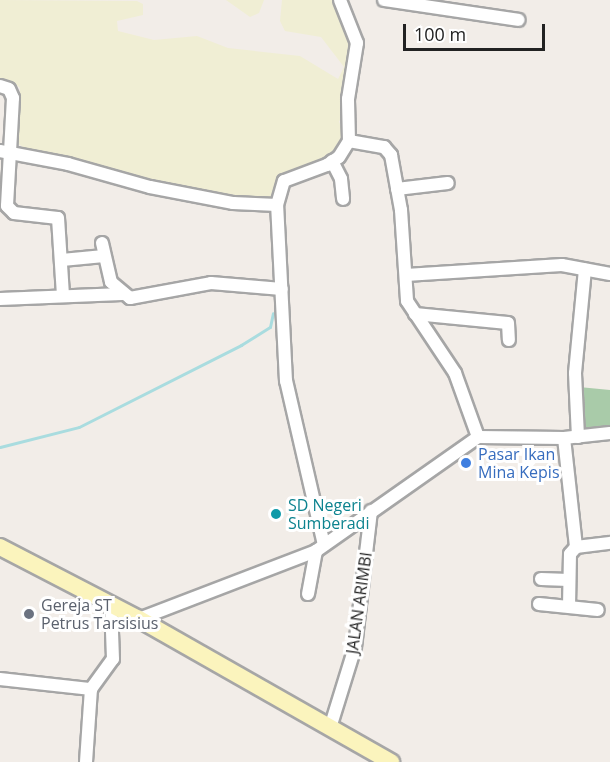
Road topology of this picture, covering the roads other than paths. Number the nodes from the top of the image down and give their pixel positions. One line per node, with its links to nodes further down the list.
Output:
1 (340, 0): 5 (street)
2 (384, 0): 3 (street)
3 (519, 20)
4 (0, 86): 6 (street)
5 (349, 141): 7 (street); 9 (street)
6 (6, 151): 10 (street); 12 (street)
7 (332, 161): 11 (street); 12 (street)
8 (448, 183): 9 (street)
9 (397, 189): 18 (street)
10 (4, 192): 15 (street)
11 (344, 199)
12 (277, 205): 19 (street)
13 (102, 243): 14 (street)
14 (104, 256): 15 (street); 20 (street)
15 (62, 260): 21 (street)
16 (585, 269): 17 (street); 18 (street); 27 (street)
17 (610, 274)
18 (406, 275): 23 (street)
19 (282, 290): 20 (street); 32 (street)
20 (122, 294): 21 (street)
21 (63, 296): 22 (street)
22 (0, 299)
23 (415, 314): 24 (street); 26 (street)
24 (509, 340)
25 (610, 433): 27 (street)
26 (478, 437): 28 (street); 29 (street)
27 (578, 437): 28 (street)
28 (564, 438): 33 (street)
29 (371, 511): 32 (street); 44 (street, JALAN ARIMBI)
30 (610, 543): 33 (street)
31 (0, 547): 38 (main road)
32 (320, 548): 36 (street); 41 (street)
33 (576, 548): 35 (street)
34 (542, 579): 35 (street)
35 (569, 580): 39 (street)
36 (308, 594)
37 (539, 603): 39 (street)
38 (111, 604): 41 (main road); 43 (street)
39 (569, 606): 40 (street)
40 (598, 610)
41 (139, 619): 44 (main road)
42 (0, 679): 43 (street)
43 (91, 689): 45 (street)
44 (330, 728): 46 (main road)
45 (86, 762)
46 (392, 762)

